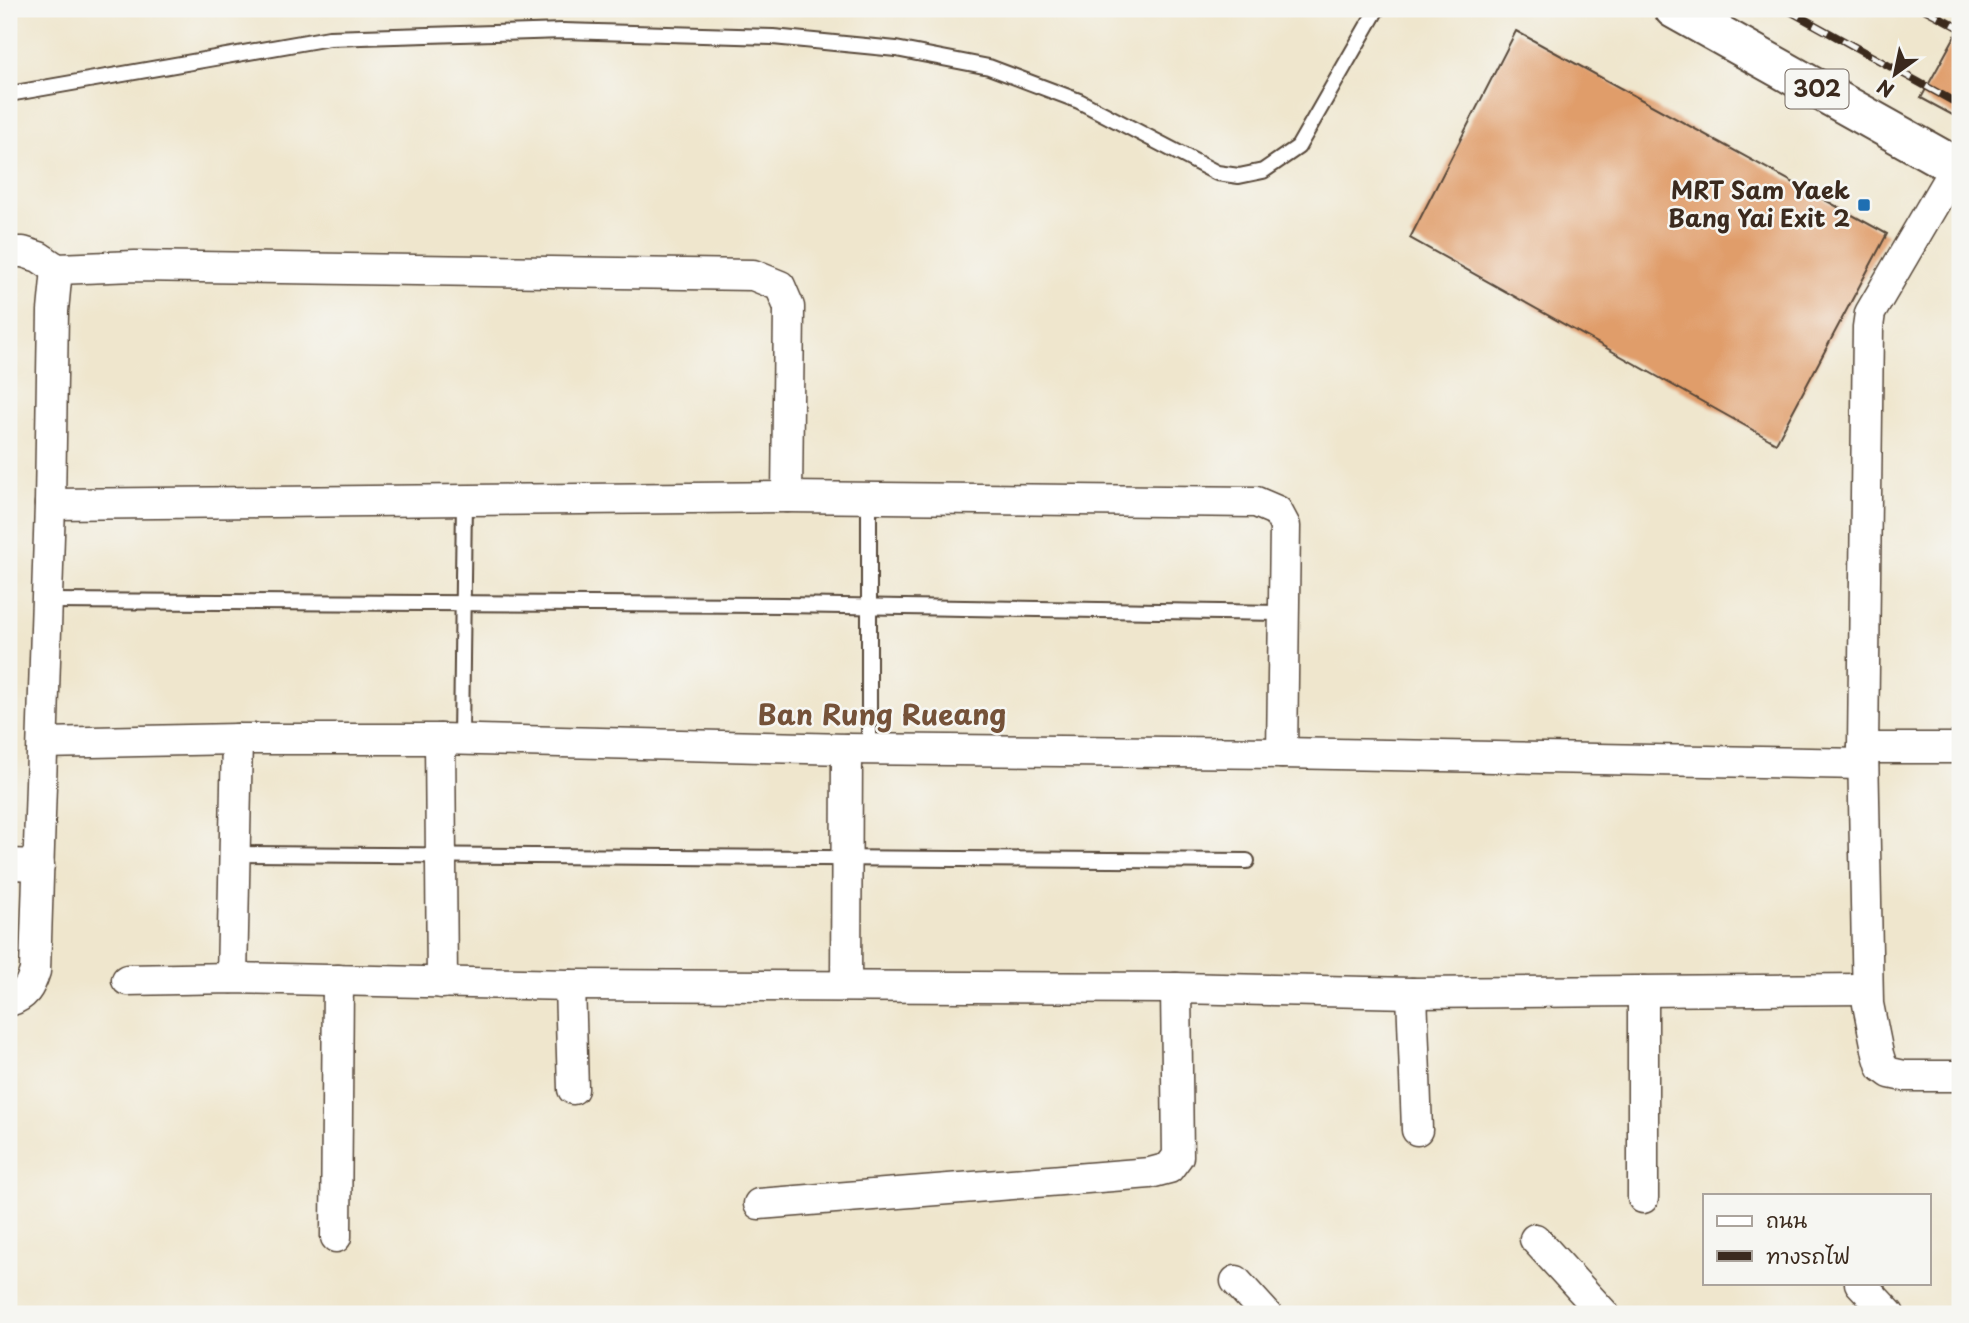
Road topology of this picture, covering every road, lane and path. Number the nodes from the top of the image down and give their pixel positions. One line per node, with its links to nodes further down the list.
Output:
1 (1377, 9): 3 (lane)
2 (1674, 9): 4 (main road, 302)
3 (9, 94)
4 (1958, 168): 21 (street)
5 (9, 252): 6 (street)
6 (57, 269): 7 (street); 10 (street)
7 (787, 497): 8 (street); 9 (street)
8 (869, 498): 13 (lane); 14 (street)
9 (464, 500): 10 (street); 12 (lane)
10 (50, 504): 11 (street)
11 (47, 601): 12 (lane); 17 (street)
12 (463, 603): 13 (lane); 16 (lane)
13 (870, 606): 14 (lane); 19 (lane)
14 (1284, 613): 20 (street)
15 (237, 739): 16 (street); 17 (street); 22 (street)
16 (451, 739): 19 (street); 23 (street)
17 (43, 743): 27 (street)
18 (1960, 748): 21 (street)
19 (858, 749): 20 (street); 24 (street)
20 (1282, 753): 21 (street)
21 (1863, 756): 35 (street)
22 (235, 854): 23 (lane); 28 (street)
23 (441, 855): 24 (lane); 31 (street)
24 (847, 859): 25 (lane); 33 (street)
25 (1247, 860)
26 (9, 864): 27 (street)
27 (39, 865): 38 (street)
28 (232, 978): 29 (street); 30 (street)
29 (127, 979)
30 (338, 980): 31 (street); 44 (street)
31 (442, 983): 32 (street)
32 (570, 985): 33 (street); 40 (street)
33 (846, 985): 34 (street)
34 (1176, 988): 37 (street); 43 (street)
35 (1866, 989): 36 (street); 39 (street)
36 (1643, 991): 37 (street); 42 (street)
37 (1412, 993): 41 (street)
38 (9, 1001)
39 (1960, 1076)
40 (573, 1089)
41 (1418, 1130)
42 (1643, 1198)
43 (759, 1205)
44 (336, 1237)
45 (1535, 1238): 49 (street)
46 (1236, 1281): 48 (street)
47 (1861, 1284): 50 (street)
48 (1266, 1314)
49 (1604, 1314)
50 (1889, 1314)

